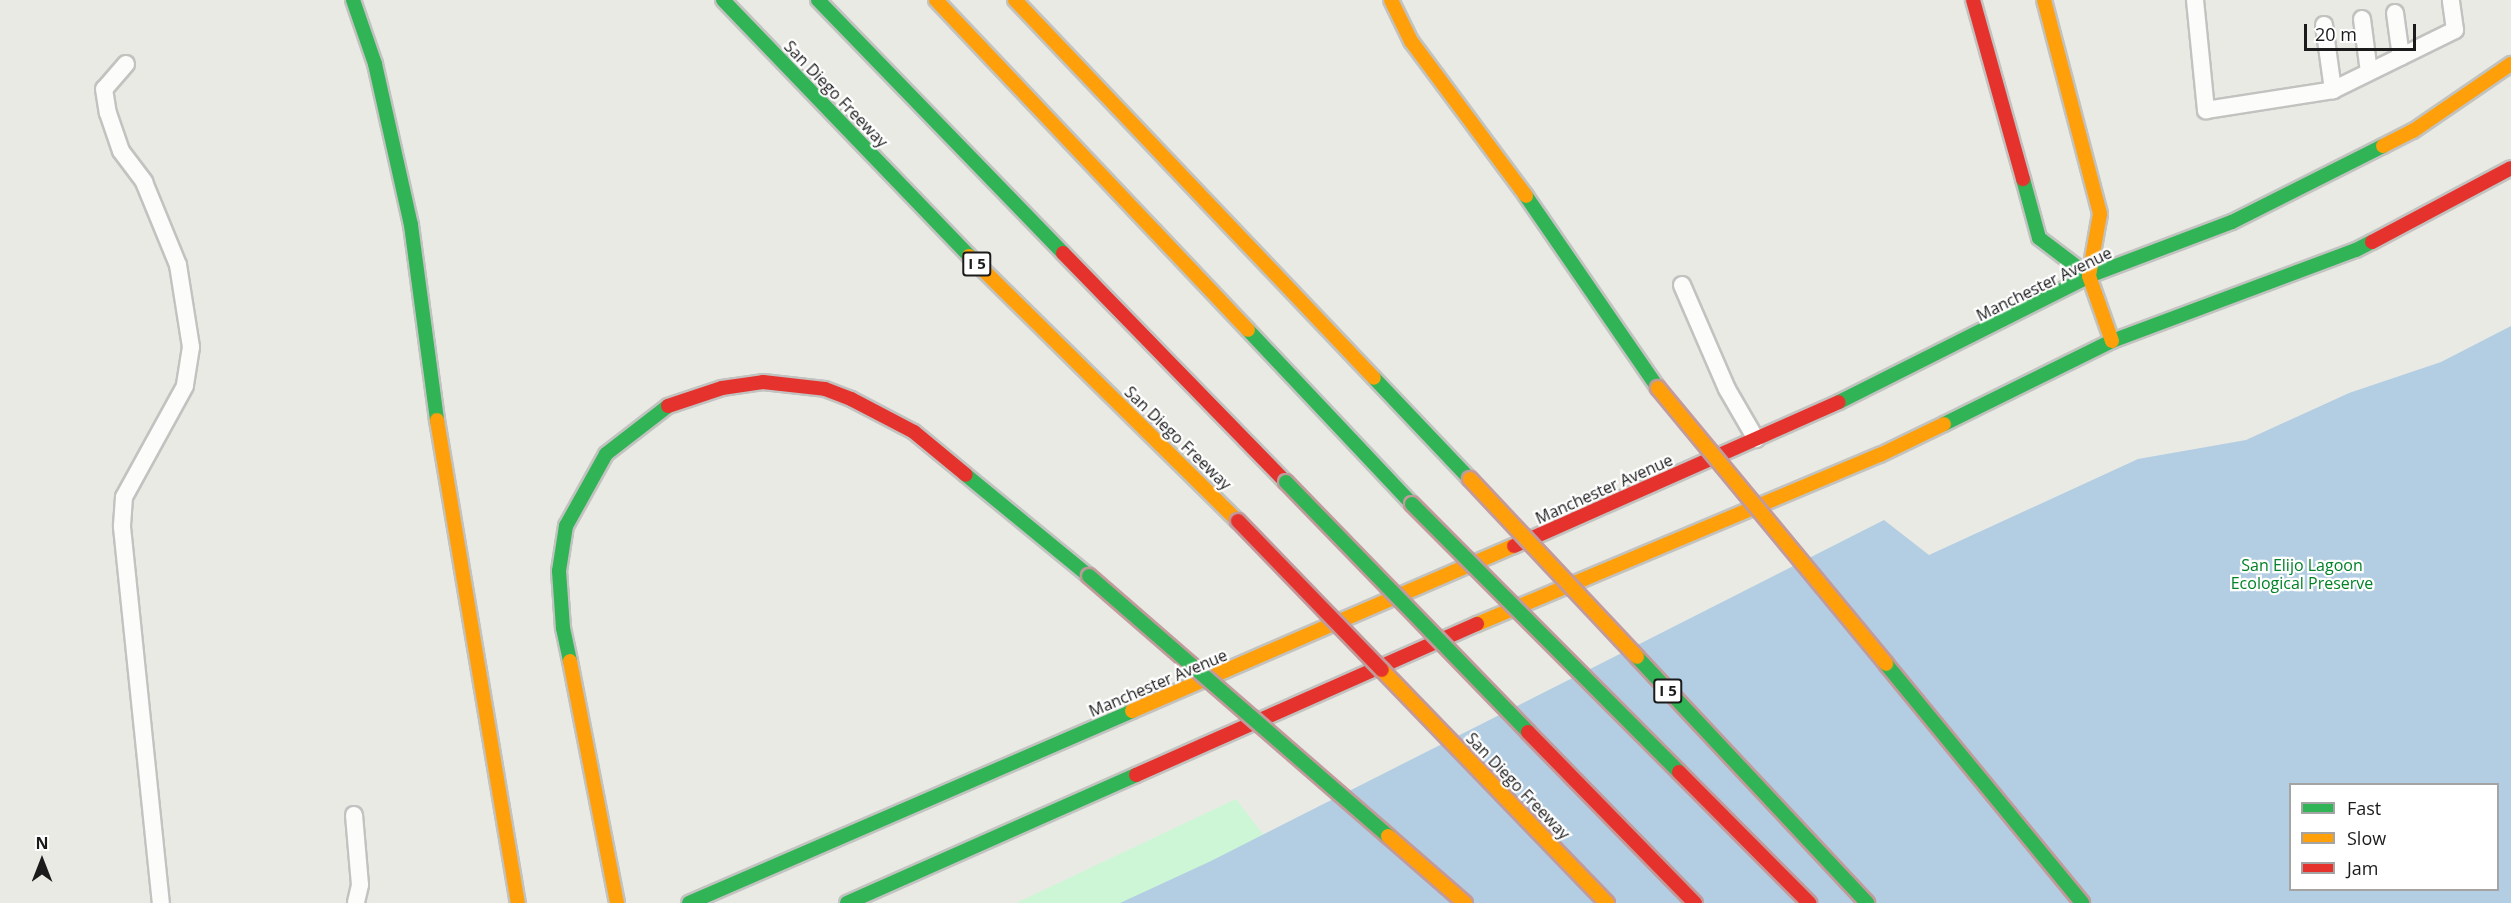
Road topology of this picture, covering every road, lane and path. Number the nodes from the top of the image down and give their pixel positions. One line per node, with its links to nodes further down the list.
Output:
1 (353, 0): 27 (main road)
2 (723, 0): 32 (main road, San Diego Freeway / I 5, bridge)
3 (818, 0): 33 (main road, bridge)
4 (936, 0): 34 (main road, bridge)
5 (1015, 0): 35 (main road, I 5, bridge)
6 (1391, 0): 36 (main road, bridge)
7 (1973, 0): 20 (main road)
8 (2044, 0): 20 (main road)
9 (2195, 0): 18 (lane)
10 (2451, 0): 14 (lane)
11 (2395, 13): 14 (lane)
12 (2362, 19): 17 (lane)
13 (2324, 25): 18 (lane)
14 (2401, 57): 17 (lane)
15 (126, 64): 25 (lane)
16 (2511, 64): 20 (main road, Manchester Avenue)
17 (2369, 72): 18 (lane)
18 (2333, 90)
19 (2511, 168): 22 (main road)
20 (2089, 276): 22 (main road); 23 (main road, Manchester Avenue)
21 (1682, 285): 23 (lane)
22 (2112, 341): 30 (main road)
23 (1756, 439): 29 (main road, Manchester Avenue)
24 (354, 815): 26 (lane)
25 (161, 903)
26 (356, 903)
27 (518, 903)
28 (617, 903): 31 (main road, bridge)
29 (689, 903)
30 (847, 903)
31 (1465, 903)
32 (1607, 903)
33 (1695, 903)
34 (1809, 903)
35 (1867, 903)
36 (2082, 903)

